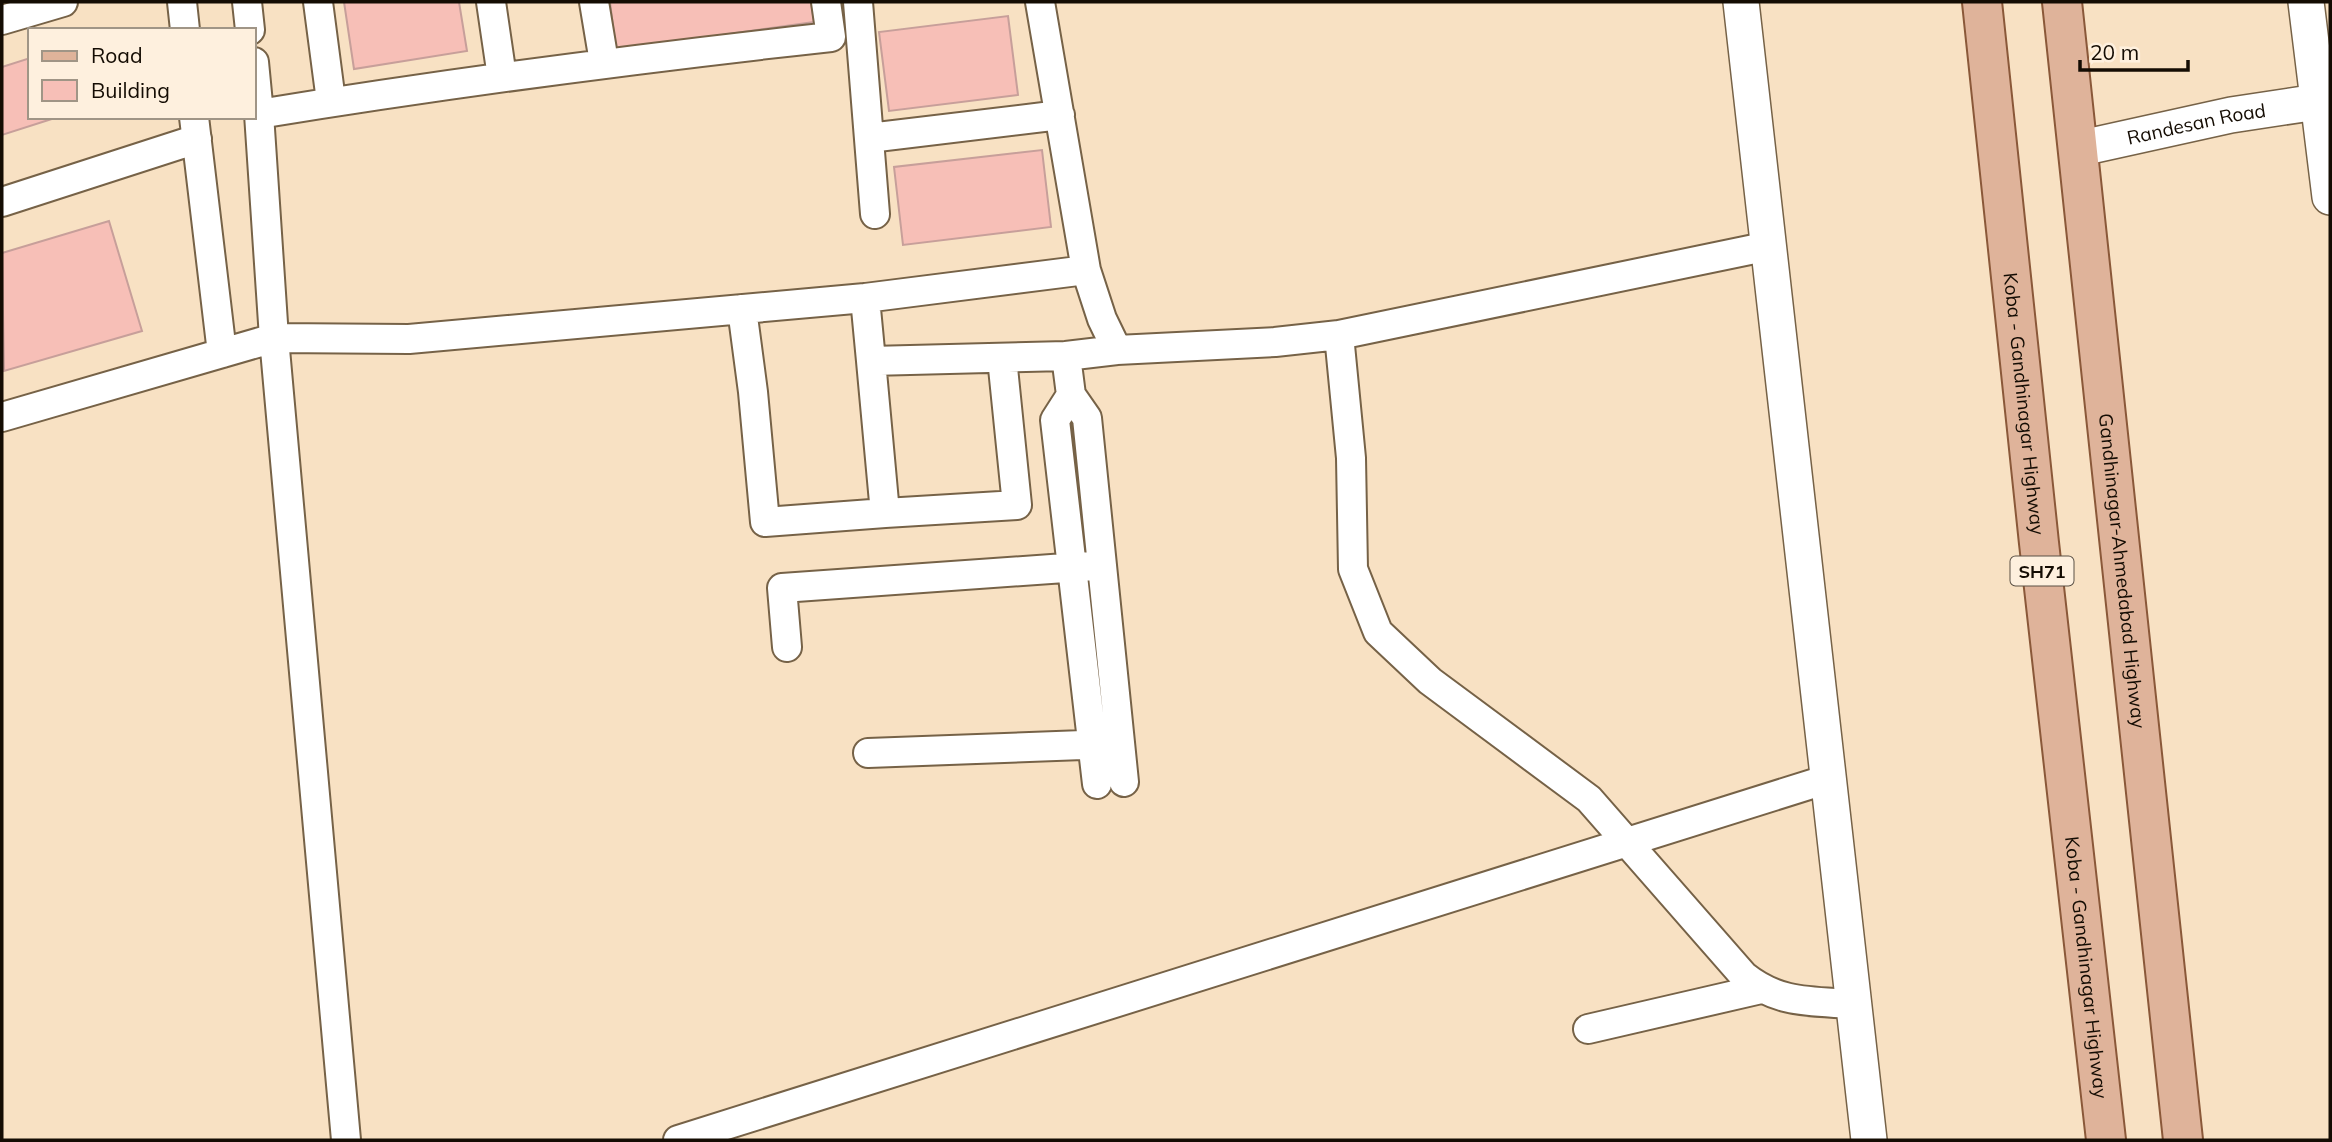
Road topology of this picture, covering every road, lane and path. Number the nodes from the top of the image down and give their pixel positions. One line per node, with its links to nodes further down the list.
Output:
1 (63, 2): 14 (street)
2 (183, 2): 15 (street)
3 (247, 2): 16 (street)
4 (318, 2): 20 (street)
5 (491, 2): 18 (street)
6 (594, 2): 17 (street)
7 (826, 2): 17 (street)
8 (858, 2): 25 (street)
9 (1040, 2): 23 (street)
10 (1741, 2): 30 (street)
11 (1982, 2): 58 (main road, Koba - Gandhinagar Highway / SH71)
12 (2062, 2): 26 (main road, Gandhinagar-Ahmedabad Highway)
13 (2306, 2): 21 (street)
14 (2, 20)
15 (185, 28)
16 (250, 28)
17 (604, 62): 18 (street)
18 (502, 77): 20 (street)
19 (256, 88): 22 (street)
20 (331, 102): 22 (street)
21 (2326, 104): 26 (street, Randesan Road); 27 (street)
22 (259, 114): 35 (street)
23 (1060, 115): 25 (street); 31 (street)
24 (195, 128): 28 (street); 37 (street)
25 (869, 138): 29 (street)
26 (2077, 149): 59 (main road, Gandhinagar-Ahmedabad Highway)
27 (2330, 197)
28 (2, 202)
29 (875, 214)
30 (1769, 246): 34 (street); 49 (street)
31 (1086, 270): 32 (street); 36 (street)
32 (865, 298): 33 (street); 40 (street)
33 (742, 309): 35 (street); 43 (street)
34 (1339, 335): 36 (street); 51 (street)
35 (274, 338): 37 (street); 55 (street)
36 (1116, 350): 38 (street)
37 (222, 353): 42 (street)
38 (1066, 356): 39 (street); 41 (street)
39 (1002, 358): 40 (street); 43 (street)
40 (872, 361): 43 (street)
41 (1071, 395): 44 (street); 45 (street)
42 (2, 415)
43 (885, 513)
44 (1102, 565): 45 (street); 47 (street)
45 (1074, 568): 46 (street); 47 (street)
46 (787, 648)
47 (1106, 744): 48 (street); 50 (street)
48 (868, 753)
49 (1828, 779): 51 (street); 53 (street)
50 (1110, 783)
51 (1627, 842): 52 (street); 56 (street)
52 (1760, 989): 53 (street); 54 (street)
53 (1853, 1004): 57 (street)
54 (1588, 1029)
55 (346, 1140)
56 (678, 1140)
57 (1869, 1140)
58 (2106, 1140)
59 (2183, 1140)

